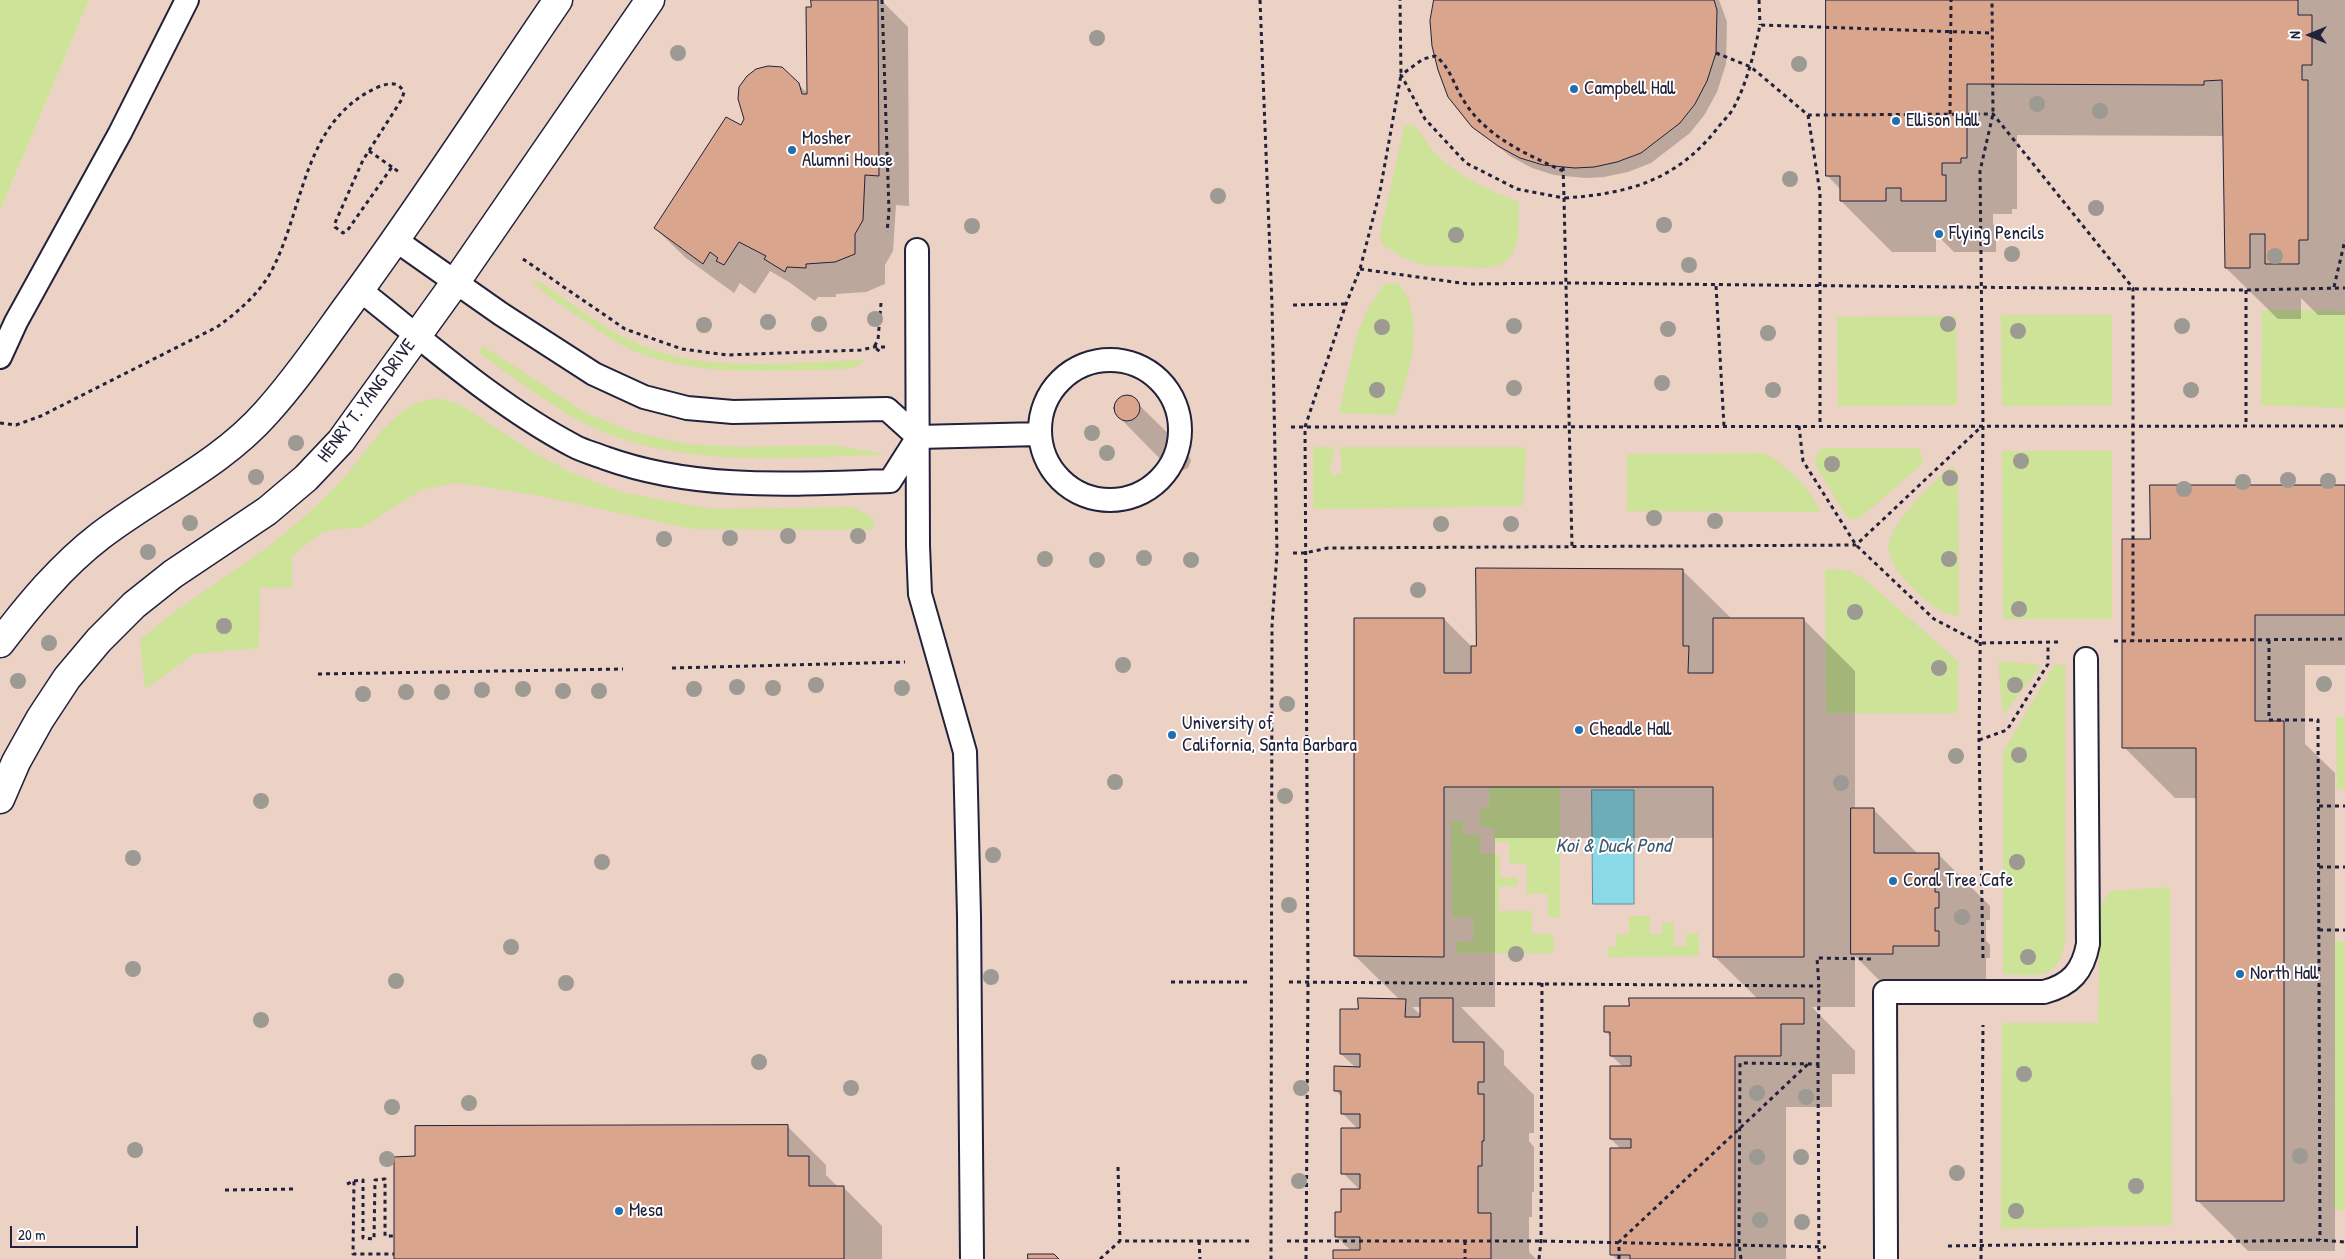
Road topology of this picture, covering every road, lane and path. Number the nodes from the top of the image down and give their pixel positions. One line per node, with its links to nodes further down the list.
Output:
1 (187, 0): 46 (lane)
2 (558, 0): 25 (main road)
3 (650, 0): 29 (main road, HENRY T. YANG DRIVE)
4 (882, 0): 23 (path)
5 (1260, 0): 123 (path)
6 (1400, 0): 15 (path)
7 (1759, 0): 10 (path)
8 (1951, 0): 11 (path)
9 (1992, 0): 12 (path)
10 (1760, 25): 11 (path); 14 (path)
11 (1950, 32): 12 (path); 16 (path)
12 (1991, 33): 17 (path)
13 (1716, 53): 14 (path)
14 (1750, 67): 18 (path); 22 (path)
15 (1401, 75): 22 (path); 22 (path); 28 (path)
16 (1950, 114): 17 (path); 18 (path)
17 (1993, 114): 33 (path); 35 (path)
18 (1808, 115): 31 (path)
19 (369, 151): 20 (path); 20 (path); 47 (path)
20 (392, 167): 21 (path)
21 (400, 172)
22 (1564, 198): 30 (path)
23 (886, 240)
24 (2345, 240): 34 (path)
25 (397, 241): 29 (lane); 37 (main road)
26 (917, 250): 59 (lane)
27 (523, 259): 43 (path)
28 (1360, 269): 30 (path); 40 (path)
29 (455, 283): 42 (main road, HENRY T. YANG DRIVE); 59 (lane)
30 (1567, 283): 32 (path); 48 (path)
31 (1821, 284): 32 (path); 33 (path); 51 (path)
32 (1716, 286): 49 (path)
33 (1982, 287): 35 (path); 52 (path)
34 (2334, 287): 36 (path); 38 (path)
35 (2133, 288): 38 (path); 53 (path)
36 (2345, 288)
37 (360, 290): 42 (lane); 70 (main road)
38 (2246, 290): 54 (path)
39 (881, 296): 43 (path)
40 (1346, 304): 41 (path); 57 (path)
41 (1293, 305)
42 (417, 335): 59 (lane); 78 (main road, HENRY T. YANG DRIVE)
43 (874, 347): 44 (path); 45 (path)
44 (890, 348)
45 (886, 356)
46 (0, 357)
47 (0, 423)
48 (1570, 426): 49 (path); 57 (path); 61 (path)
49 (1724, 426): 50 (path)
50 (1799, 426): 51 (path); 60 (path)
51 (1820, 426): 52 (path)
52 (1983, 426): 53 (path); 60 (path); 71 (path)
53 (2132, 426): 54 (path); 67 (path)
54 (2246, 426): 55 (path)
55 (2345, 426)
56 (1292, 427): 57 (path)
57 (1305, 427): 63 (path)
58 (1040, 434): 58 (lane); 59 (lane)
59 (918, 437): 120 (lane)
60 (1856, 545): 61 (path); 71 (path)
61 (1572, 546): 63 (path)
62 (1293, 554): 63 (path)
63 (1305, 554): 91 (path)
64 (2345, 639): 65 (path)
65 (2269, 640): 67 (path); 79 (path)
66 (2104, 641): 67 (path)
67 (2133, 641)
68 (2048, 642): 69 (path); 71 (path); 77 (path)
69 (2067, 642)
70 (0, 643)
71 (1980, 643): 77 (path)
72 (2086, 658): 94 (lane)
73 (910, 662): 74 (path)
74 (672, 668)
75 (623, 669): 76 (path)
76 (318, 674)
77 (1979, 740): 87 (path)
78 (0, 799)
79 (2319, 806): 80 (path); 81 (path)
80 (2345, 806)
81 (2319, 867): 82 (path); 83 (path)
82 (2345, 867)
83 (2319, 930): 84 (path); 104 (path)
84 (2345, 930)
85 (1876, 959): 93 (path)
86 (1973, 959): 87 (path)
87 (1983, 959): 94 (path)
88 (1171, 982): 89 (path)
89 (1251, 982)
90 (1289, 982): 91 (path)
91 (1308, 983): 92 (path); 109 (path)
92 (1542, 983): 93 (path); 111 (path)
93 (1819, 986): 96 (path)
94 (1983, 992): 117 (path); 130 (lane)
95 (1808, 1064): 96 (path); 97 (path); 97 (path)
96 (1818, 1064): 115 (path)
97 (1739, 1128): 112 (path); 114 (path)
98 (1118, 1167): 105 (path)
99 (354, 1181): 100 (path); 103 (path); 119 (path)
100 (347, 1184)
101 (296, 1189): 102 (path)
102 (226, 1190)
103 (394, 1236)
104 (2320, 1240): 113 (path); 117 (path)
105 (1120, 1241): 106 (path); 121 (path)
106 (1198, 1241): 107 (path); 122 (path)
107 (1249, 1241)
108 (1287, 1241): 109 (path)
109 (1306, 1241): 110 (path); 124 (path)
110 (1465, 1241): 111 (path); 125 (path)
111 (1541, 1241): 112 (path); 126 (path)
112 (1619, 1242): 114 (path); 127 (path)
113 (2345, 1242)
114 (1739, 1244): 115 (path); 128 (path)
115 (1820, 1246): 118 (path); 129 (path)
116 (1948, 1246): 117 (path)
117 (1981, 1246): 131 (path)
118 (1826, 1247)
119 (394, 1254)
120 (972, 1259)
121 (1100, 1259)
122 (1200, 1259)
123 (1271, 1259)
124 (1306, 1259)
125 (1466, 1259)
126 (1539, 1259)
127 (1619, 1259)
128 (1741, 1259)
129 (1819, 1259)
130 (1886, 1259)
131 (1981, 1259)

